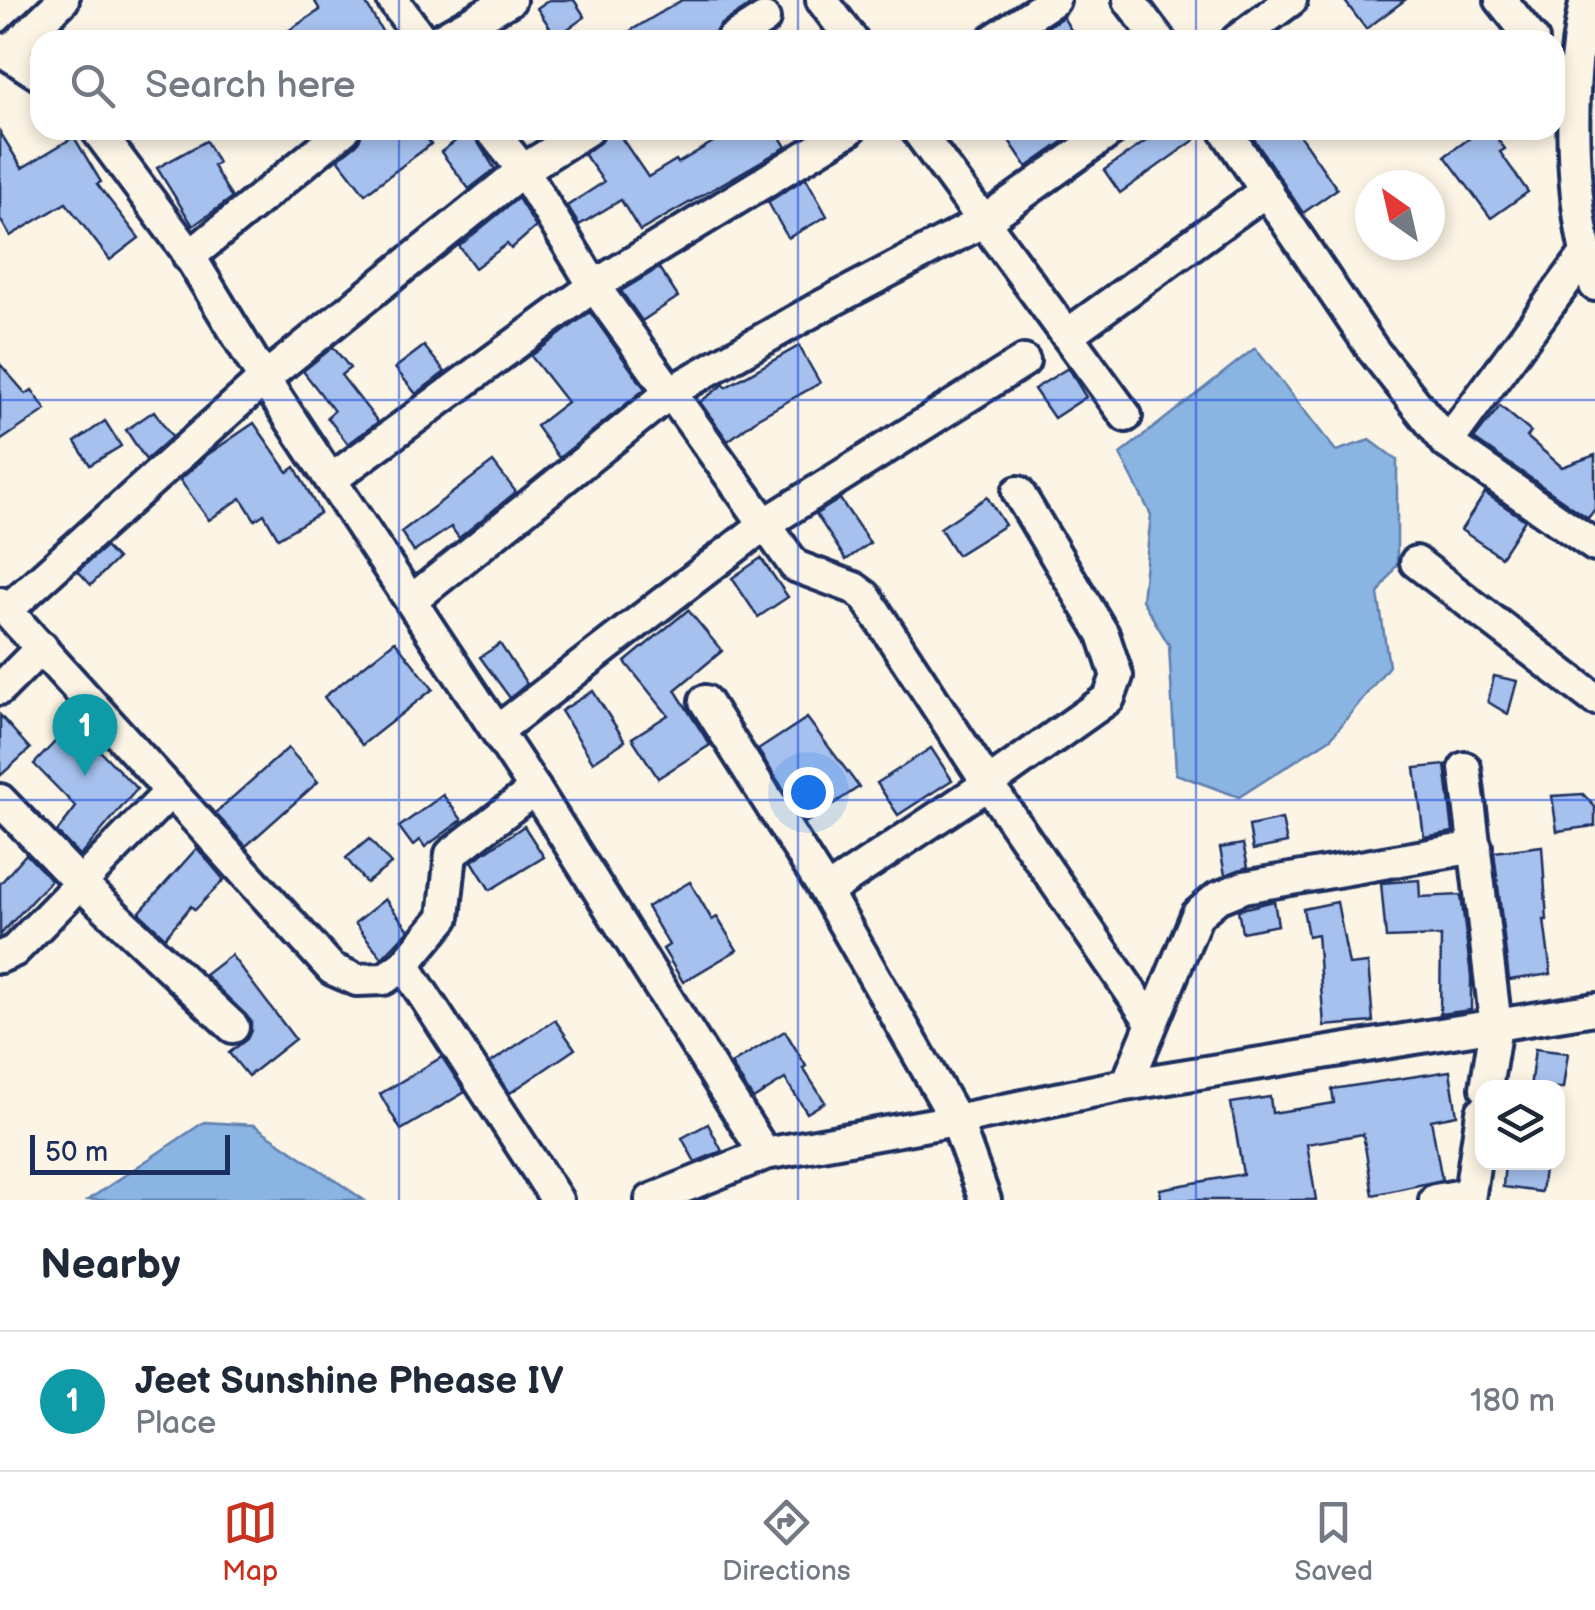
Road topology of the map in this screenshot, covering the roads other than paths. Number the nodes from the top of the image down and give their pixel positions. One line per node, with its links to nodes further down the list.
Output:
1 (63, 0): 19 (street)
2 (393, 0): 11 (street)
3 (510, 0): 12 (street)
4 (822, 0): 14 (street)
5 (1054, 0): 15 (street)
6 (1130, 0): 16 (street)
7 (1290, 0): 17 (street)
8 (1501, 0): 18 (street)
9 (1586, 0): 22 (street)
10 (764, 19): 13 (street)
11 (415, 30)
12 (457, 30)
13 (746, 30)
14 (844, 30)
15 (1008, 30)
16 (1152, 30)
17 (1250, 30)
18 (1526, 30)
19 (4, 51): 20 (street)
20 (30, 68)
21 (1565, 78): 22 (street)
22 (1575, 90): 31 (street)
23 (104, 140): 36 (street)
24 (332, 140): 36 (street)
25 (499, 140): 32 (street)
26 (571, 140): 32 (street)
27 (833, 140): 38 (street)
28 (924, 140): 34 (street)
29 (1098, 140): 34 (street)
30 (1232, 140): 33 (street)
31 (1584, 160): 35 (street)
32 (522, 170): 38 (street); 41 (street)
33 (1267, 190): 39 (street); 44 (street)
34 (984, 221): 39 (street); 42 (street)
35 (1585, 255): 37 (street); 44 (street)
36 (190, 257): 41 (street)
37 (1595, 285)
38 (594, 286): 42 (street); 45 (street)
39 (1067, 335): 43 (street)
40 (1024, 361): 47 (street)
41 (264, 378): 45 (street); 51 (street)
42 (672, 391): 47 (street); 50 (street)
43 (1126, 416)
44 (1447, 443): 48 (street)
45 (332, 480): 50 (street)
46 (1018, 492): 58 (street)
47 (766, 524): 56 (street); 58 (street)
48 (1595, 546)
49 (1416, 562): 55 (street)
50 (412, 600): 56 (street)
51 (3, 607): 52 (street)
52 (42, 648): 53 (street); 60 (street)
53 (0, 689)
54 (705, 700): 64 (street)
55 (1595, 700)
56 (497, 731): 59 (street)
57 (1466, 768): 62 (street)
58 (988, 784): 64 (street); 68 (street)
59 (534, 788): 66 (street); 74 (street)
60 (171, 791): 63 (street); 66 (street)
61 (0, 800): 63 (street)
62 (1476, 847): 68 (street); 69 (street)
63 (80, 884): 65 (street); 70 (street)
64 (826, 892): 73 (street)
65 (0, 957)
66 (404, 965): 77 (street)
67 (1595, 1009): 69 (street)
68 (1152, 1023): 72 (street)
69 (1496, 1026): 71 (street); 72 (street)
70 (234, 1027)
71 (1487, 1080)
72 (1127, 1084): 73 (street)
73 (956, 1120): 74 (street); 79 (street)
74 (765, 1154): 78 (street)
75 (1475, 1158): 76 (street)
76 (1469, 1197): 80 (street)
77 (557, 1200)
78 (651, 1200)
79 (985, 1200)
80 (1435, 1200)

